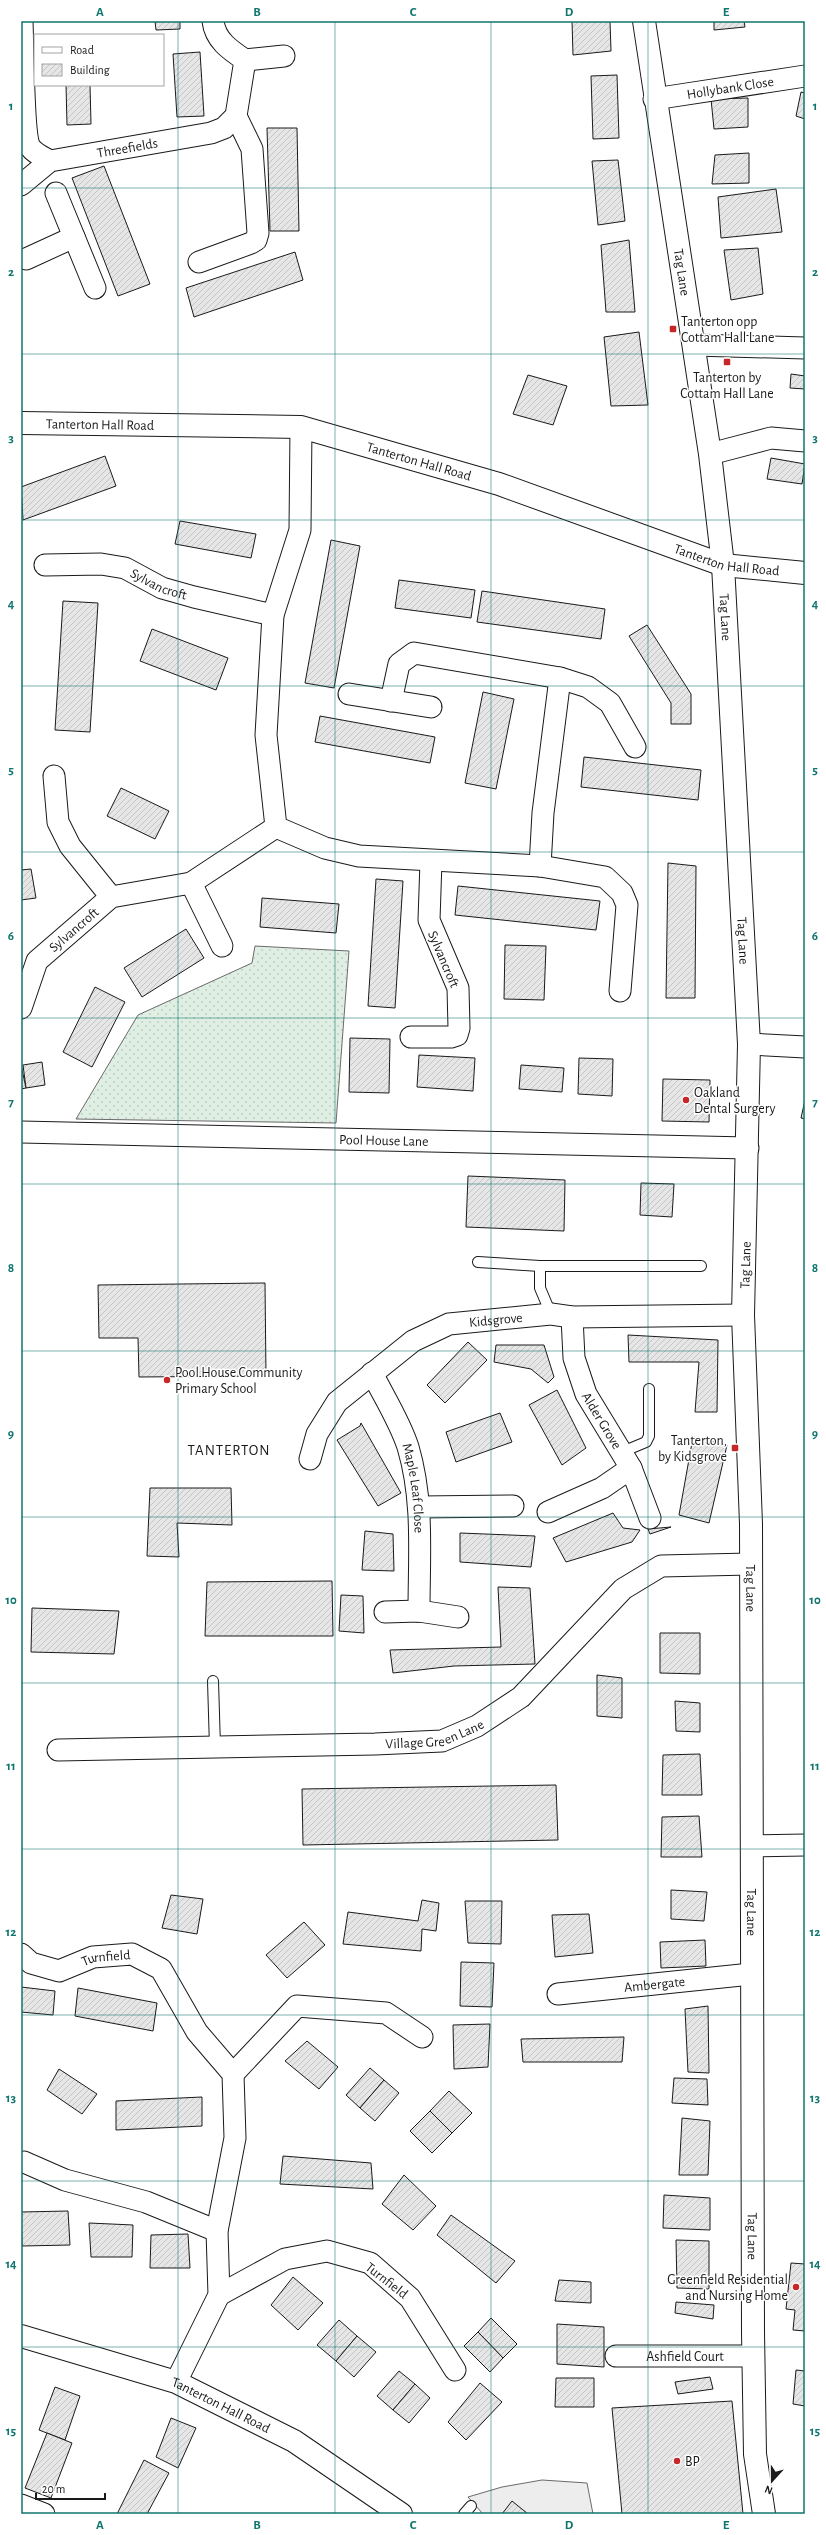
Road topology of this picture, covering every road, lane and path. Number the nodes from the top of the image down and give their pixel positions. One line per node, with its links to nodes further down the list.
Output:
1 (213, 21): 5 (street)
2 (644, 21): 7 (main road, Tag Lane)
3 (22, 32): 9 (street)
4 (284, 56): 5 (street)
5 (245, 60): 8 (street)
6 (805, 76): 7 (street, Hollybank Close)
7 (654, 99): 16 (main road, Tag Lane)
8 (236, 116): 9 (street, Threefields); 14 (street)
9 (50, 160): 10 (street)
10 (21, 185)
11 (56, 193): 12 (street)
12 (74, 237): 13 (street); 15 (street)
13 (23, 260)
14 (199, 262)
15 (95, 288)
16 (694, 345): 17 (street); 21 (main road, Tag Lane)
17 (805, 348)
18 (21, 423): 19 (main road, Tanterton Hall Road)
19 (302, 427): 23 (main road, Tanterton Hall Road); 25 (street)
20 (805, 440): 21 (street)
21 (710, 454): 23 (main road, Tag Lane)
22 (45, 565): 25 (street, Sylvancroft)
23 (723, 565): 24 (main road, Tanterton Hall Road); 42 (main road, Tag Lane)
24 (805, 573)
25 (273, 615): 32 (street)
26 (560, 678): 28 (street); 30 (street); 34 (street)
27 (349, 694): 28 (street)
28 (391, 701): 29 (street)
29 (431, 707)
30 (635, 747)
31 (54, 776): 36 (street, Sylvancroft)
32 (276, 827): 33 (street); 35 (street, Sylvancroft)
33 (431, 861): 34 (street); 41 (street, Sylvancroft)
34 (540, 866): 39 (street)
35 (191, 883): 36 (street, Sylvancroft); 37 (street)
36 (111, 898): 38 (street, Sylvancroft)
37 (222, 946)
38 (29, 959): 40 (street, Sylvancroft)
39 (620, 992)
40 (21, 1008)
41 (411, 1036)
42 (749, 1044): 43 (street); 45 (main road, Tag Lane)
43 (805, 1047)
44 (21, 1132): 45 (street, Pool House Lane)
45 (748, 1148): 50 (main road, Tag Lane)
46 (478, 1262): 47 (lane)
47 (540, 1266): 48 (lane); 49 (lane)
48 (701, 1266)
49 (551, 1314): 51 (street, Kidsgrove); 52 (street, Kidsgrove)
50 (743, 1315): 51 (street, Kidsgrove); 60 (main road, Tag Lane)
51 (572, 1317): 55 (street, Alder Grove)
52 (372, 1373): 54 (street, Kidsgrove); 57 (street, Maple Leaf Close)
53 (649, 1390): 55 (lane)
54 (310, 1459)
55 (627, 1460): 58 (street); 59 (street, Alder Grove)
56 (513, 1506): 57 (street)
57 (420, 1507): 61 (street, Maple Leaf Close)
58 (548, 1512)
59 (650, 1518)
60 (750, 1564): 65 (street, Village Green Lane); 68 (main road, Tag Lane)
61 (419, 1611): 62 (street); 63 (street)
62 (385, 1612)
63 (458, 1617)
64 (213, 1681): 65 (lane)
65 (215, 1747): 66 (street, Village Green Lane)
66 (58, 1750)
67 (805, 1845): 68 (street)
68 (753, 1846): 70 (main road, Tag Lane)
69 (21, 1954): 73 (street, Turnfield)
70 (751, 1974): 71 (street, Ambergate); 79 (main road, Tag Lane)
71 (558, 1994)
72 (422, 2037): 73 (street)
73 (233, 2074): 75 (street)
74 (24, 2162): 75 (street)
75 (217, 2231): 76 (street)
76 (219, 2295): 80 (street, Turnfield); 81 (street)
77 (21, 2336): 81 (main road, Tanterton Hall Road)
78 (616, 2356): 79 (street, Ashfield Court)
79 (753, 2356): 85 (main road, Tag Lane)
80 (455, 2370)
81 (176, 2382): 84 (main road, Tanterton Hall Road)
82 (21, 2505): 83 (street)
83 (44, 2514)
84 (401, 2514)
85 (764, 2514)

